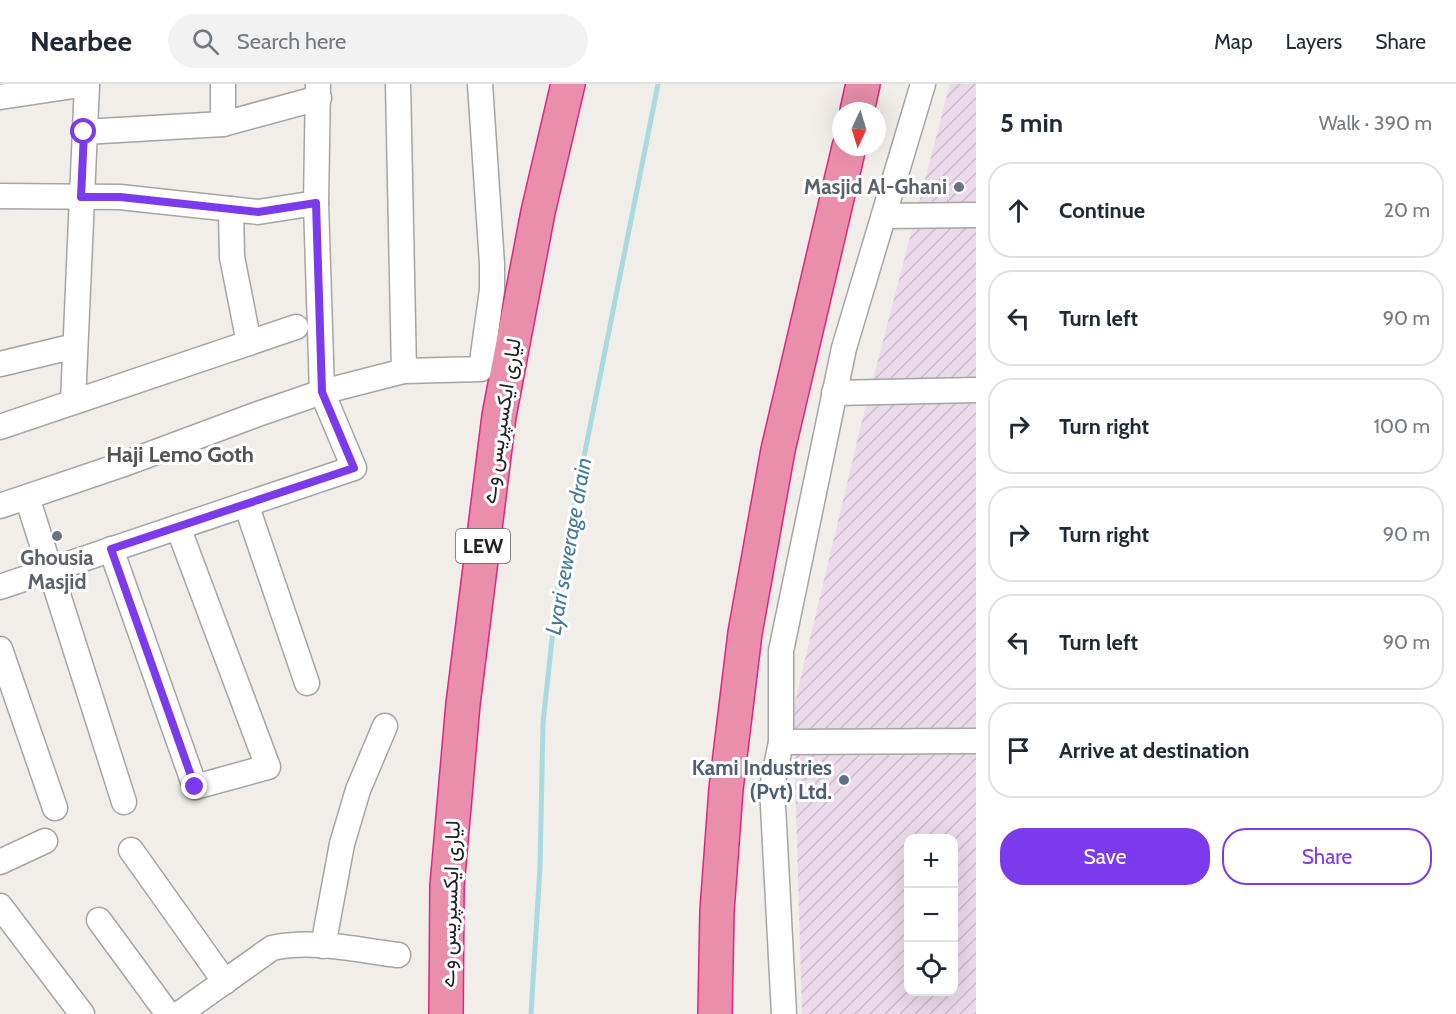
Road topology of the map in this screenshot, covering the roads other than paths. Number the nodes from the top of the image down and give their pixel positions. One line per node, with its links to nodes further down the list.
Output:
1 (87, 84): 9 (street); 12 (street)
2 (223, 84): 11 (street)
3 (398, 84): 24 (street)
4 (480, 84): 24 (street)
5 (568, 84): 55 (highway, لیاری ایکسپریس وے / LEW)
6 (863, 84): 10 (highway)
7 (923, 84): 19 (street)
8 (318, 91): 11 (street); 16 (street)
9 (0, 97)
10 (859, 102)
11 (223, 124): 12 (street)
12 (84, 132): 15 (street)
13 (847, 156): 56 (highway)
14 (0, 196): 15 (street)
15 (81, 197): 17 (street); 22 (street)
16 (316, 203): 17 (street); 26 (street)
17 (231, 210): 21 (street)
18 (976, 215): 19 (street)
19 (884, 216): 27 (street)
20 (296, 327): 21 (street)
21 (249, 343): 28 (street)
22 (75, 346): 23 (street); 28 (street)
23 (0, 364)
24 (404, 371): 26 (street)
25 (976, 390): 27 (street)
26 (322, 392): 30 (street); 31 (street)
27 (834, 393): 41 (street)
28 (73, 402): 29 (street)
29 (0, 427)
30 (27, 497): 32 (street); 35 (street)
31 (246, 504): 33 (street); 38 (street)
32 (0, 506)
33 (178, 527): 34 (street); 34 (street)
34 (111, 549): 35 (street)
35 (50, 569): 36 (street); 42 (street)
36 (0, 587)
37 (0, 649): 43 (street)
38 (307, 683)
39 (385, 726): 49 (street)
40 (976, 741): 41 (street)
41 (781, 742): 57 (street)
42 (124, 802)
43 (55, 808)
44 (45, 840): 46 (street)
45 (131, 850): 51 (street)
46 (0, 862)
47 (0, 906): 52 (street)
48 (99, 920): 53 (street)
49 (323, 946): 50 (street); 51 (street)
50 (398, 955)
51 (225, 982): 54 (street)
52 (82, 1014)
53 (168, 1014)
54 (178, 1014)
55 (446, 1014)
56 (715, 1014)
57 (784, 1014)

